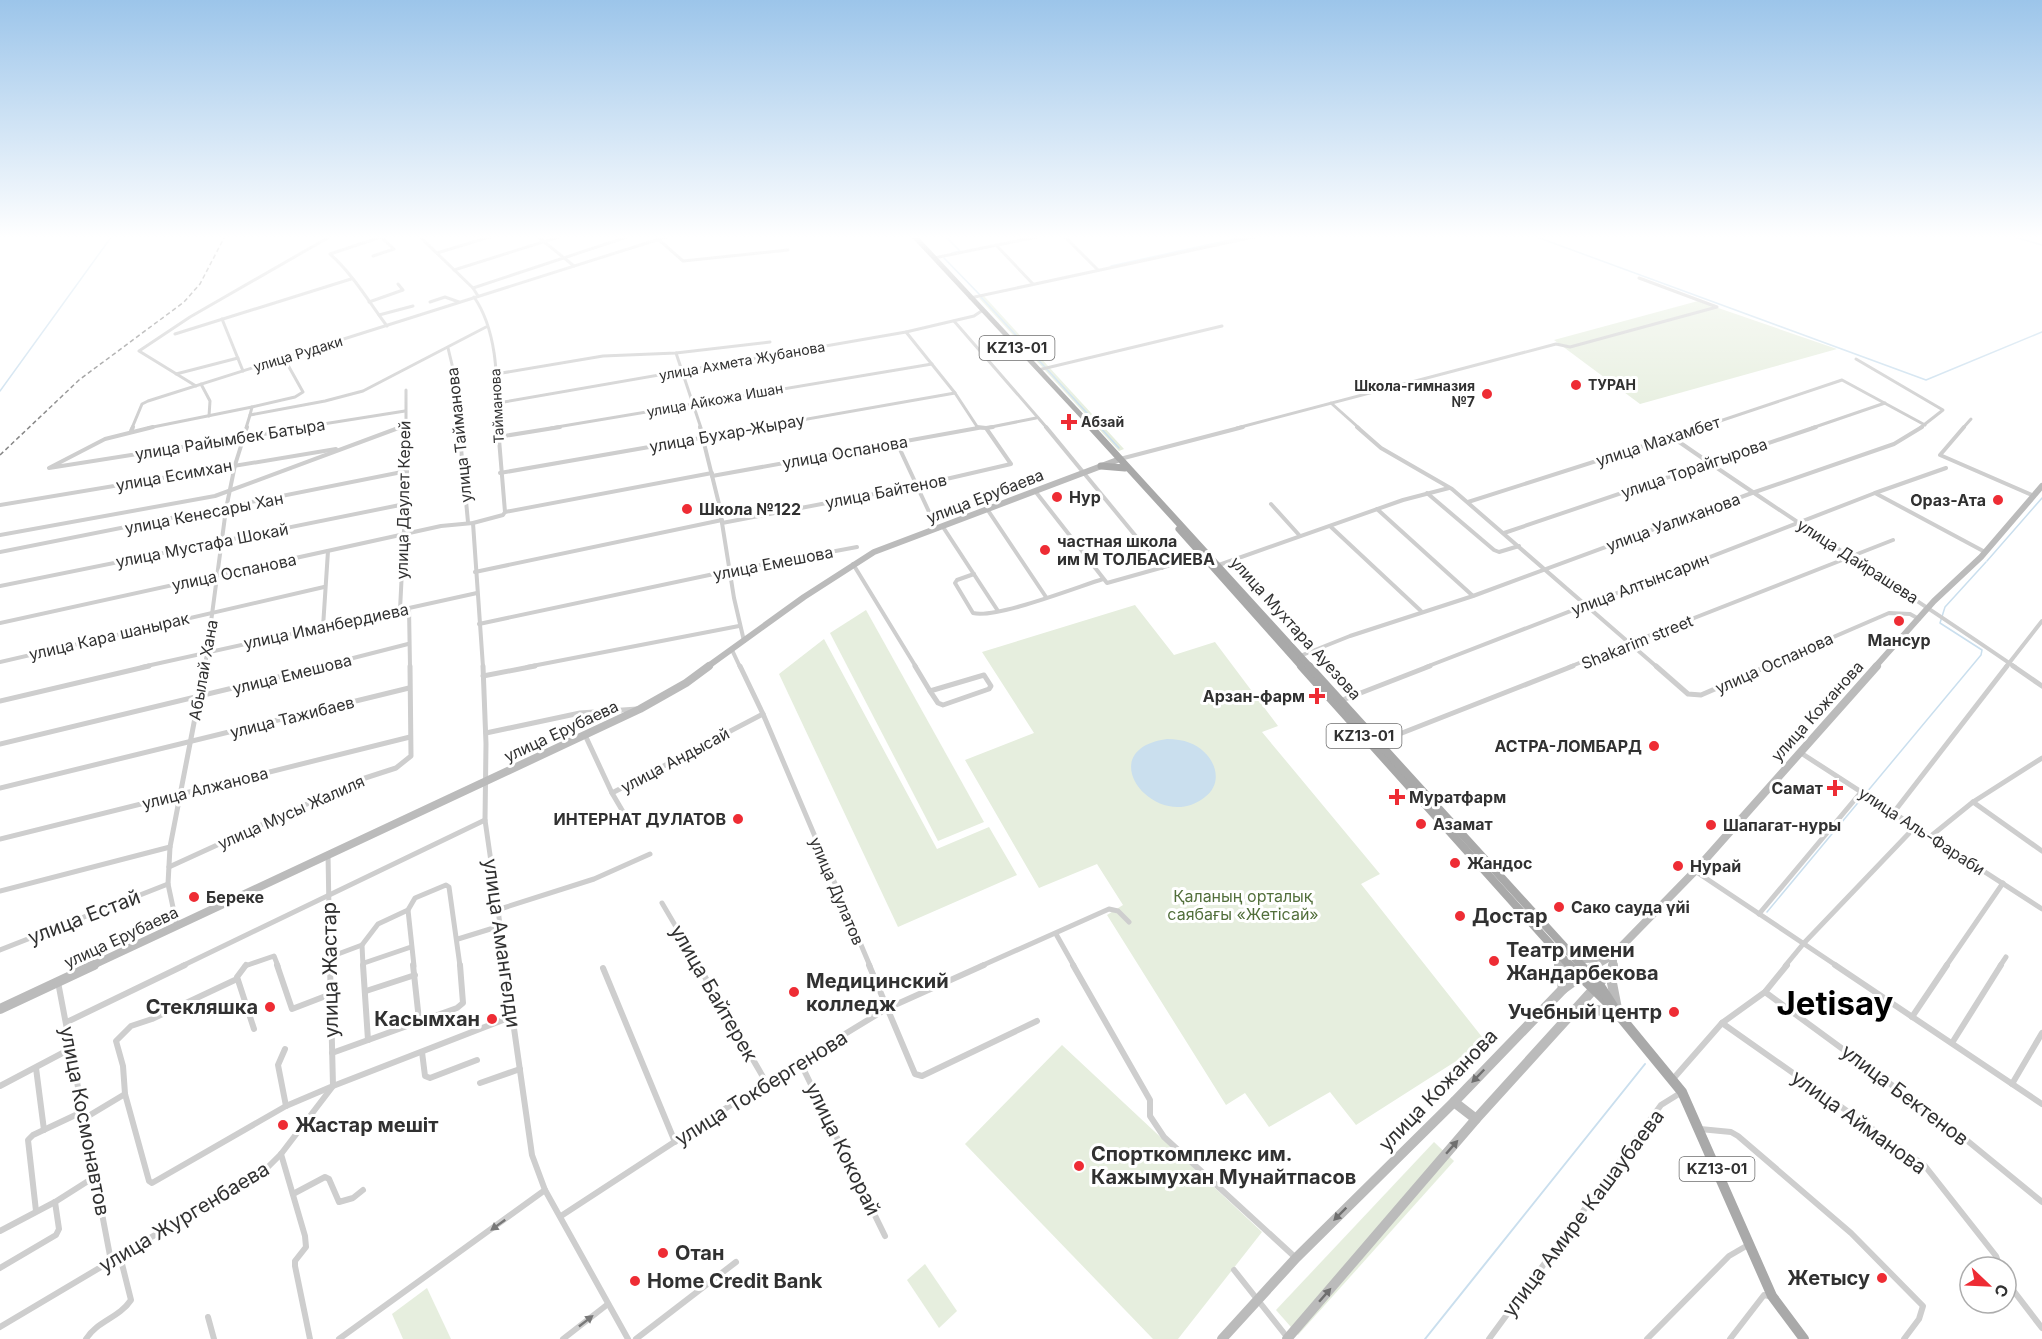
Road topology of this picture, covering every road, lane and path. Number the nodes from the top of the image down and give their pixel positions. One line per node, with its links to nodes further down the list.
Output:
1 (222, 298): 34 (street)
2 (288, 298): 17 (street)
3 (366, 298): 11 (street)
4 (379, 298): 11 (street)
5 (441, 298): 12 (street)
6 (449, 298): 13 (street)
7 (471, 298): 13 (street, улица Рудаки)
8 (477, 298): 21 (street, Тайманова)
9 (970, 298): 15 (main road, улица Мухтара Ауезова / KZ13-01)
10 (1694, 298): 41 (street)
11 (369, 302): 16 (street)
12 (430, 302)
13 (459, 302): 19 (street, улица Рудаки)
14 (413, 306): 16 (street)
15 (983, 310): 18 (street, улица Ахмета Жубанова); 31 (main road, улица Мухтара Ауезова / KZ13-01)
16 (379, 315): 19 (street)
17 (222, 319): 23 (street); 27 (street, улица Рудаки)
18 (954, 321): 22 (street, улица Ахмета Жубанова); 49 (street)
19 (387, 326): 28 (street, улица Рудаки)
20 (1222, 326): 31 (street)
21 (486, 327): 25 (street); 35 (street, Тайманова)
22 (906, 332): 30 (street); 33 (street, улица Ахмета Жубанова)
23 (176, 334)
24 (770, 342): 26 (street)
25 (448, 348): 45 (street); 94 (street, улица Тайманова)
26 (676, 353): 33 (street); 35 (street)
27 (238, 358): 32 (street, улица Рудаки); 34 (street)
28 (284, 358): 32 (street, улица Рудаки); 39 (street)
29 (1856, 359): 52 (street, улица Уалиханова)
30 (932, 364): 38 (street); 43 (street, улица Айкожа Ишан)
31 (1037, 370): 64 (main road, улица Мухтара Ауезова / KZ13-01)
32 (243, 371): 36 (street, улица Рудаки)
33 (683, 372): 40 (street, улица Ахмета Жубанова); 43 (street)
34 (176, 374): 36 (street)
35 (496, 374): 40 (street, Тайманова)
36 (199, 385): 48 (street); 56 (street, улица Рудаки)
37 (406, 390): 46 (street, улица Даулет Керей)
38 (955, 393): 53 (street); 59 (street, улица Бухар-Жырау)
39 (288, 398): 44 (street); 45 (street)
40 (498, 403): 58 (street, Тайманова)
41 (1331, 403): 65 (street); 77 (street, улица Оспанова)
42 (1885, 403): 52 (street); 60 (street, улица Махамбет); 66 (street, улица Торайгырова)
43 (694, 404): 58 (street, улица Айкожа Ишан); 59 (street)
44 (252, 407): 47 (street, Абылай Хана); 48 (street)
45 (287, 409): 47 (street)
46 (405, 411): 51 (street, улица Даулет Керей); 57 (street, улица Райымбек Батыра)
47 (250, 415): 57 (street, Абылай Хана)
48 (208, 416): 56 (street)
49 (1036, 418): 54 (street, улица Оспанова); 72 (street)
50 (1971, 419): 83 (street)
51 (405, 425): 63 (street); 71 (street, улица Даулет Керей)
52 (1925, 425): 81 (street, улица Уалиханова)
53 (978, 428): 54 (street, улица Оспанова); 61 (street, улица Оспанова)
54 (986, 428): 75 (street, улица Байтенов)
55 (152, 429): 62 (street)
56 (131, 431): 62 (street)
57 (245, 437): 62 (street, улица Райымбек Батыра); 67 (street, Абылай Хана)
58 (498, 437): 73 (street, Тайманова)
59 (702, 437): 73 (street, улица Бухар-Жырау); 74 (street)
60 (1672, 437): 66 (street, улица Дайрашева); 84 (street, улица Махамбет)
61 (897, 443): 74 (street, улица Оспанова); 75 (street)
62 (99, 444)
63 (347, 447): 67 (street, улица Есимхан); 78 (street)
64 (1111, 448): 65 (main road, улица Мухтара Ауезова / KZ13-01); 68 (main road)
65 (1120, 459): 68 (street, улица Ерубаева); 69 (main road, улица Мухтара Ауезова / KZ13-01); 108 (main road, улица Мухтара Ауезова / KZ13-01)
66 (1708, 463): 81 (street, улица Дайрашева); 97 (street, улица Торайгырова)
67 (235, 465): 78 (street, Абылай Хана); 87 (street, улица Есимхан)
68 (1101, 466): 69 (main road); 72 (street, улица Ерубаева)
69 (1125, 468): 108 (main road, улица Мухтара Ауезова / KZ13-01)
70 (1946, 468): 82 (street, улица Алтынсарин)
71 (407, 471): 85 (street, улица Даулет Керей); 88 (street, улица Кенесары Хан)
72 (1085, 472): 79 (street, улица Ерубаева); 112 (street)
73 (500, 473): 91 (street, Тайманова)
74 (712, 474): 91 (street, улица Оспанова); 92 (street)
75 (916, 486): 92 (street, улица Байтенов); 96 (street)
76 (2042, 486): 83 (street, улица Кожанова)
77 (1449, 488): 80 (street); 84 (street, улица Оспанова)
78 (230, 491): 88 (street, Абылай Хана); 98 (street)
79 (1035, 491): 89 (street, улица Ерубаева); 118 (street)
80 (1427, 493): 90 (street); 103 (street)
81 (1752, 493): 93 (street, улица Дайрашева); 113 (street, улица Уалиханова)
82 (1875, 493): 93 (street, улица Алтынсарин); 107 (street)
83 (2034, 496): 107 (street, улица Кожанова)
84 (1468, 502): 97 (street, улица Оспанова)
85 (405, 504): 99 (street, улица Даулет Керей); 101 (street, улица Мустафа Шокай)
86 (1271, 504): 100 (street)
87 (0, 505)
88 (226, 509): 101 (street, Абылай Хана); 106 (street, улица Кенесары Хан)
89 (987, 509): 96 (street, улица Ерубаева); 123 (street)
90 (1377, 509): 95 (street); 122 (street)
91 (505, 512): 94 (street, улица Оспанова)
92 (722, 522): 114 (street); 115 (street, улица Байтенов)
93 (1799, 522): 109 (street, улица Дайрашева); 124 (street, улица Алтынсарин)
94 (470, 523): 99 (street, улица Оспанова); 115 (street, улица Амангелди)
95 (1330, 525): 100 (street); 130 (street)
96 (940, 528): 110 (street, улица Ерубаева); 116 (street)
97 (1504, 533): 103 (street, улица Оспанова)
98 (0, 535)
99 (403, 535): 105 (street, улица Оспанова); 127 (street, улица Даулет Керей)
100 (1300, 536): 111 (street)
101 (224, 540): 117 (street, Абылай Хана); 119 (street, улица Мустафа Шокай)
102 (1893, 540): 109 (street, Shakarim street)
103 (1519, 546): 113 (street, улица Оспанова)
104 (856, 548): 114 (street, улица Емешова)
105 (328, 551): 117 (street, улица Оспанова); 120 (street)
106 (0, 552)
107 (1985, 552): 125 (street, улица Кожанова)
108 (1206, 555): 111 (main road, улица Мухтара Ауезова / KZ13-01); 112 (street)
109 (1852, 556): 125 (street, улица Дайрашева); 139 (street, Shakarim street)
110 (853, 564): 137 (street, улица Ерубаева); 148 (street)
111 (1216, 566): 142 (main road, улица Мухтара Ауезова / KZ13-01)
112 (1162, 568): 118 (street)
113 (1546, 569): 122 (street, улица Уалиханова); 124 (street, улица Оспанова)
114 (728, 571): 134 (street, улица Емешова); 135 (street)
115 (475, 572): 121 (street, улица Амангелди)
116 (974, 574): 129 (street); 129 (street)
117 (219, 575): 128 (street, Абылай Хана); 133 (street, улица Оспанова)
118 (1103, 579): 123 (street)
119 (0, 586)
120 (324, 587): 128 (street, улица Кара шанырак); 136 (street)
121 (477, 593): 126 (street, улица Иманбердиева); 134 (street, улица Амангелди)
122 (1473, 596): 130 (street, улица Уалиханова)
123 (1046, 597): 129 (street)
124 (1587, 605): 139 (street, улица Оспанова); 151 (street, улица Алтынсарин)
125 (1929, 607): 131 (street, улица Кожанова); 144 (street, улица Дайрашева)
126 (409, 608): 127 (street, улица Иманбердиева); 138 (street)
127 (400, 610): 136 (street, улица Иманбердиева)
128 (214, 611): 141 (street, Абылай Хана); 143 (street, улица Кара шанырак)
129 (998, 611)
130 (1421, 611): 142 (street, улица Уалиханова)
131 (1919, 618): 139 (street, улица Оспанова); 160 (street, улица Кожанова)
132 (2042, 621): 144 (street)
133 (0, 624)
134 (479, 624): 145 (street, улица Амангелди)
135 (739, 626): 137 (street); 145 (street)
136 (323, 627): 141 (street, улица Иманбердиева)
137 (744, 641): 140 (street, улица Ерубаева)
138 (408, 644): 147 (street); 149 (street, улица Емешова)
139 (1631, 644): 158 (street, Shakarim street)
140 (732, 650): 152 (street, улица Ерубаева); 153 (street, улица Дулатов)
141 (208, 652): 149 (street, Абылай Хана); 150 (street, улица Иманбердиева)
142 (1297, 657): 151 (main road, улица Мухтара Ауезова / KZ13-01)
143 (0, 662)
144 (2010, 664): 146 (street, улица Дайрашева); 168 (street)
145 (483, 676): 154 (street, улица Амангелди)
146 (2042, 686)
147 (409, 688): 156 (street); 157 (street, улица Тажибаев)
148 (930, 691): 148 (street)
149 (200, 696): 157 (street, Абылай Хана); 159 (street, улица Емешова)
150 (0, 701)
151 (1338, 702): 158 (main road, улица Мухтара Ауезова / KZ13-01); 198 (main road, улица Мухтара Ауезова / KZ13-01)
152 (640, 709): 154 (street); 155 (street, улица Ерубаева)
153 (763, 714): 165 (street, улица Андысай); 217 (street, улица Дулатов)
154 (486, 733): 162 (street, улица Амангелди)
155 (585, 735): 162 (street, улица Ерубаева); 165 (street, улица Андысай)
156 (410, 737): 166 (street, улица Алжанова); 178 (street, улица Мусы Жалиля)
157 (190, 741): 163 (street, улица Тажибаев); 166 (street, Абылай Хана)
158 (1379, 742): 199 (main road, улица Мухтара Ауезова / KZ13-01)
159 (0, 744)
160 (1801, 753): 164 (street, улица Аль-Фараби); 179 (street, улица Кожанова)
161 (2042, 758): 167 (street)
162 (486, 782): 169 (street, улица Амангелди); 176 (street, улица Ерубаева)
163 (0, 788)
164 (1862, 791): 168 (street, улица Аль-Фараби); 188 (street)
165 (612, 793): 170 (street)
166 (180, 795): 173 (street, улица Алжанова); 174 (street, Абылай Хана)
167 (1972, 802): 172 (street); 175 (street)
168 (1894, 812): 171 (street, улица Аль-Фараби)
169 (485, 820): 183 (street); 187 (street, улица Амангелди)
170 (629, 822)
171 (1915, 826): 172 (street, улица Аль-Фараби); 194 (street)
172 (1931, 836): 181 (street, улица Аль-Фараби)
173 (0, 839)
174 (170, 847): 178 (street, Абылай Хана); 182 (street)
175 (2042, 850)
176 (328, 854): 183 (street, улица Жастар); 190 (street, улица Ерубаева)
177 (650, 854): 187 (street)
178 (169, 867): 180 (street, Абылай Хана)
179 (1695, 871): 188 (street); 201 (street, улица Кожанова)
180 (168, 884): 190 (street, Абылай Хана); 197 (street, улица Естай)
181 (2003, 884): 185 (street, улица Аль-Фараби); 220 (street)
182 (0, 891)
183 (329, 896): 200 (street, улица Жастар); 223 (street)
184 (662, 903): 238 (street, улица Байтерек)
185 (2042, 909)
186 (408, 910): 193 (street); 195 (street); 196 (street)
187 (497, 910): 191 (street, улица Амангелди)
188 (1759, 914): 194 (street)
189 (1129, 922): 192 (street, улица Токбергенова)
190 (177, 926): 209 (street, улица Ерубаева)
191 (500, 926): 193 (street); 219 (street, улица Амангелди)
192 (1056, 934): 217 (street, улица Токбергенова); 267 (street)
193 (458, 939): 221 (street)
194 (1804, 944): 213 (street); 220 (street)
195 (362, 945): 200 (street); 203 (street)
196 (411, 947): 203 (street); 207 (street)
197 (0, 950)
198 (1556, 951): 206 (main road, улица Мухтара Ауезова / KZ13-01); 211 (street)
199 (1569, 954): 201 (street); 206 (main road, улица Мухтара Ауезова / KZ13-01)
200 (330, 957): 214 (street, улица Жастар)
201 (1609, 957): 205 (street); 206 (street, улица Кожанова)
202 (2006, 957): 228 (street)
203 (364, 963): 212 (street)
204 (603, 968): 252 (street)
205 (1612, 969): 210 (street); 218 (street)
206 (1584, 974): 210 (main road, улица Мухтара Ауезова / KZ13-01); 211 (street, улица Кожанова)
207 (415, 975): 212 (street); 221 (street)
208 (237, 979): 214 (street); 225 (street); 244 (street)
209 (58, 982): 216 (street, улица Ерубаева); 223 (street, улица Космонавтов)
210 (1595, 986): 215 (street); 218 (main road, улица Мухтара Ауезова / KZ13-01)
211 (1563, 989): 245 (street, улица Кожанова, one-way to 245)
212 (366, 992): 227 (street)
213 (1765, 992): 224 (street); 259 (street, улица Бектенов)
214 (331, 994): 232 (street, улица Жастар)
215 (1580, 1007): 218 (street); 249 (street)
216 (0, 1009)
217 (886, 1009): 222 (street, улица Дулатов); 234 (street, улица Токбергенова)
218 (1616, 1010): 237 (main road, улица Мухтара Ауезова / KZ13-01)
219 (513, 1016): 231 (street); 236 (street, улица Амангелди)
220 (1912, 1017): 228 (street)
221 (420, 1020): 227 (street)
222 (1037, 1021)
223 (67, 1022): 229 (street, улица Космонавтов)
224 (1722, 1023): 237 (street); 265 (street, улица Айманова)
225 (255, 1029)
226 (2042, 1033): 240 (street)
227 (368, 1040): 232 (street)
228 (1952, 1043): 240 (street)
229 (72, 1047): 235 (street); 248 (street, улица Космонавтов)
230 (285, 1049): 247 (street)
231 (422, 1052): 233 (street); 242 (street)
232 (332, 1053): 242 (street, улица Жастар)
233 (477, 1060)
234 (800, 1062): 238 (street, улица Токбергенова); 263 (street, улица Кокорай)
235 (36, 1068): 241 (street); 251 (street)
236 (520, 1069): 239 (street); 256 (street, улица Амангелди)
237 (1673, 1079): 243 (main road, улица Мухтара Ауезова / KZ13-01)
238 (766, 1082): 252 (street, улица Токбергенова)
239 (480, 1083)
240 (2012, 1084): 246 (street)
241 (0, 1086)
242 (333, 1086): 247 (street); 253 (street, улица Жургенбаева)
243 (1682, 1092): 250 (main road, улица Мухтара Ауезова / KZ13-01); 289 (street, улица Амире Кашаубаева)
244 (125, 1094): 247 (street); 248 (street)
245 (1454, 1101): 249 (street); 267 (street, улица Кожанова, one-way to 267)
246 (2042, 1104)
247 (286, 1106)
248 (84, 1115): 251 (street); 254 (street, улица Космонавтов)
249 (1476, 1119): 288 (street, one-way to 249)
250 (1701, 1129): 264 (main road, улица Мухтара Ауезова / KZ13-01); 292 (street)
251 (44, 1130): 260 (street)
252 (675, 1142): 261 (street, улица Токбергенова)
253 (281, 1154): 257 (street); 266 (street, улица Жургенбаева)
254 (96, 1176): 258 (street); 268 (street, улица Космонавтов)
255 (363, 1190): 257 (street)
256 (545, 1191): 261 (street, улица Амангелди); 283 (street, one-way to 283)
257 (293, 1194): 282 (street)
258 (55, 1202): 260 (street); 270 (street)
259 (2042, 1202)
260 (36, 1211): 262 (street)
261 (561, 1216): 275 (street, улица Амангелди)
262 (0, 1231)
263 (885, 1236)
264 (1748, 1245): 272 (main road, улица Мухтара Ауезова / KZ13-01); 290 (street)
265 (1995, 1255)
266 (120, 1256): 268 (street, улица Жургенбаева); 280 (street)
267 (1296, 1258): 274 (street, улица Кожанова)
268 (111, 1261): 277 (street, улица Жургенбаева)
269 (736, 1262): 286 (street)
270 (0, 1268)
271 (1234, 1270): 274 (street)
272 (1772, 1296): 279 (main road, улица Мухтара Ауезова / KZ13-01); 291 (street)
273 (2018, 1297): 278 (street)
274 (1257, 1301): 287 (street, улица Кожанова); 288 (street)
275 (608, 1304): 284 (street, one-way to 275); 285 (street, улица Амангелди)
276 (208, 1317): 281 (street)
277 (0, 1327)
278 (2042, 1328)
279 (1803, 1338)
280 (86, 1339)
281 (214, 1339)
282 (310, 1339)
283 (339, 1339)
284 (563, 1339)
285 (628, 1339)
286 (636, 1339)
287 (1222, 1339)
288 (1288, 1339)
289 (1489, 1339)
290 (1647, 1339)
291 (1730, 1339)
292 (1904, 1339)

